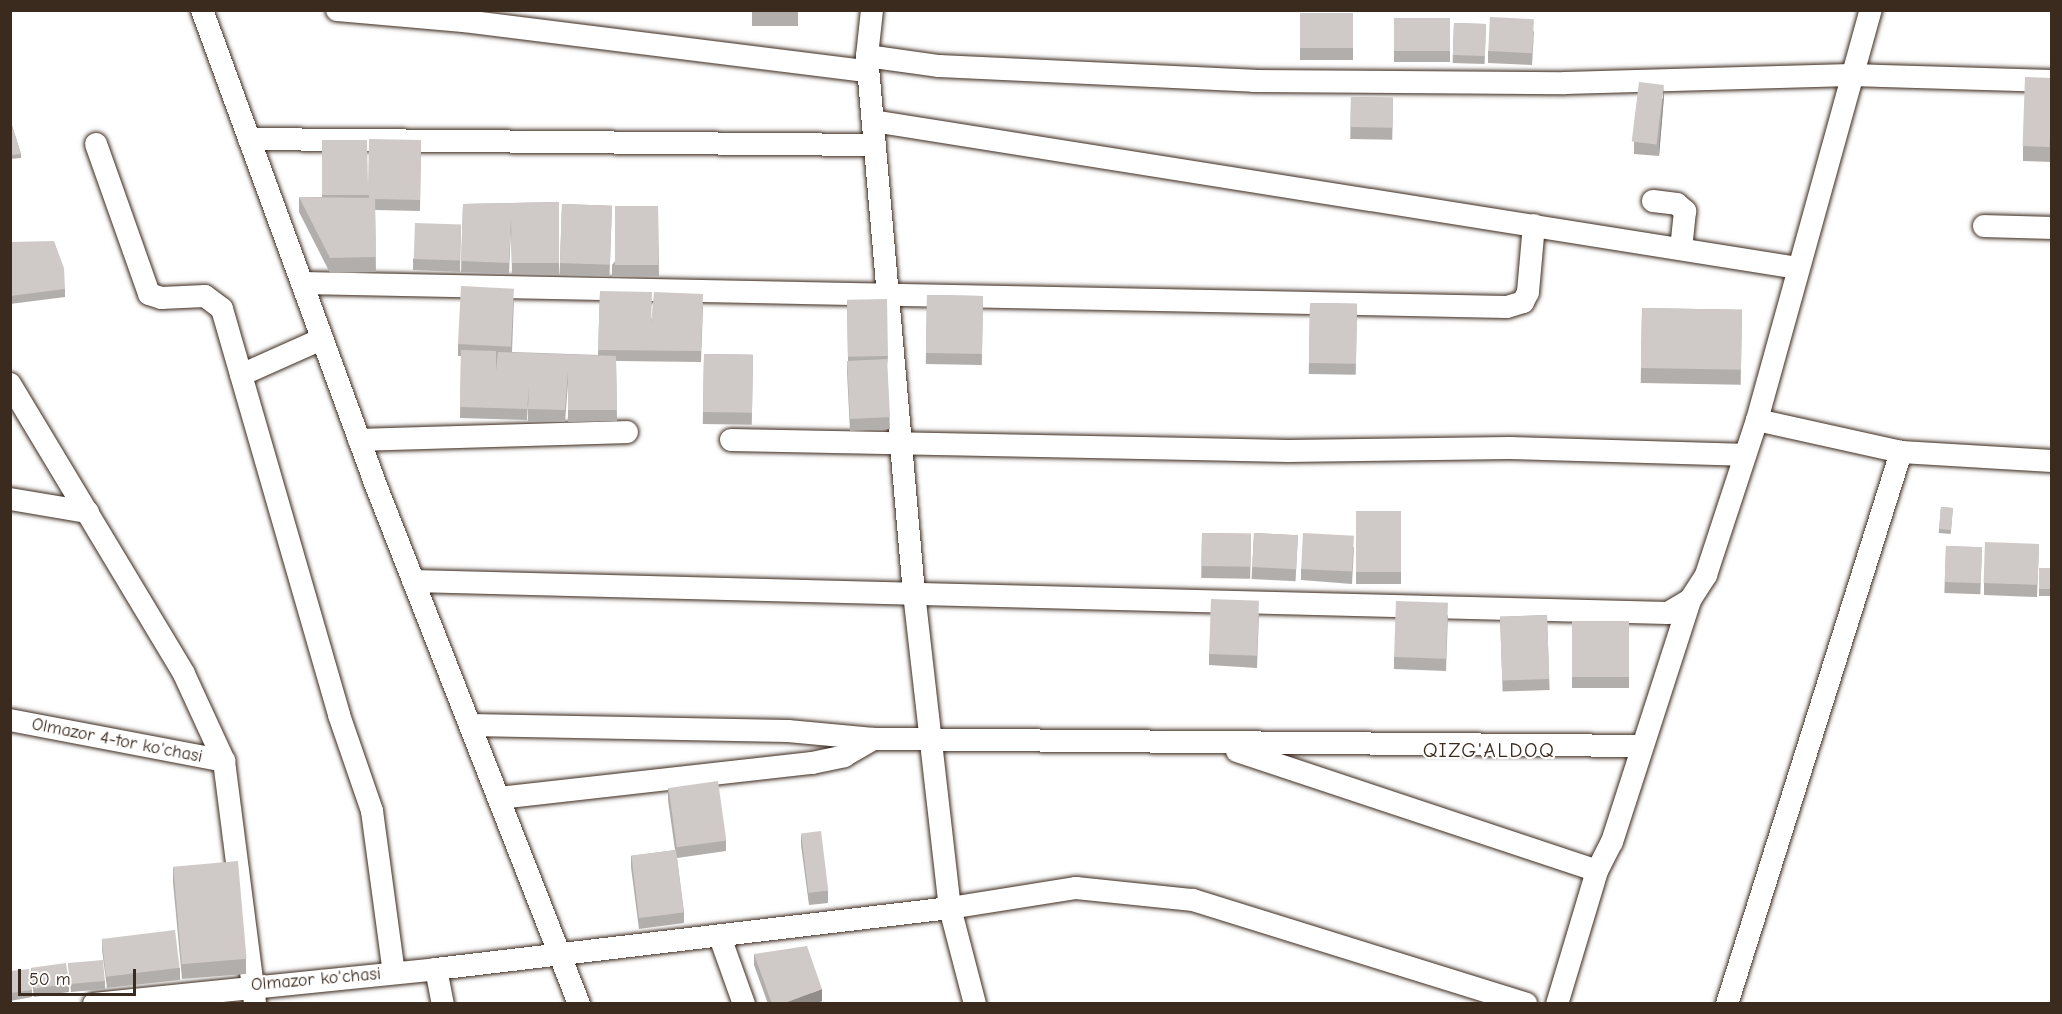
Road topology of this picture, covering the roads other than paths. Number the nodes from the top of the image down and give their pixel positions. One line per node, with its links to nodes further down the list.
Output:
1 (202, 10): 9 (street)
2 (338, 10): 5 (street)
3 (872, 10): 5 (street)
4 (1871, 10): 6 (street)
5 (868, 63): 6 (street); 8 (street)
6 (1851, 75): 7 (street); 17 (street)
7 (2052, 81)
8 (873, 121): 11 (street); 13 (street)
9 (249, 139): 11 (street); 18 (street)
10 (96, 144): 21 (street)
11 (875, 145): 19 (street)
12 (1653, 201): 16 (street)
13 (1534, 225): 16 (street); 19 (street)
14 (1984, 226): 15 (street)
15 (2052, 228)
16 (1681, 247): 17 (street)
17 (1798, 268): 23 (street)
18 (302, 283): 19 (street); 20 (street)
19 (888, 294): 27 (street)
20 (322, 339): 21 (street); 25 (street)
21 (241, 375): 49 (street)
22 (10, 384): 32 (street)
23 (1757, 420): 28 (street); 29 (street)
24 (627, 432): 25 (street)
25 (359, 440): 33 (street)
26 (731, 440): 27 (street)
27 (901, 444): 29 (street); 34 (street)
28 (1902, 452): 30 (street); 58 (street)
29 (1745, 455): 35 (street)
30 (2052, 461)
31 (10, 500): 32 (street)
32 (88, 512): 42 (street)
33 (413, 581): 34 (street); 37 (street)
34 (914, 593): 35 (street); 39 (street)
35 (1690, 600): 41 (street)
36 (10, 720): 42 (street, Olmazor 4-tor ko'chasi)
37 (470, 725): 38 (street); 43 (street)
38 (874, 739): 39 (street); 43 (street)
39 (931, 739): 40 (street); 45 (street)
40 (1221, 745): 41 (street); 44 (street)
41 (1641, 746): 44 (street)
42 (224, 761): 50 (street)
43 (499, 798): 47 (street)
44 (1597, 871): 57 (street)
45 (950, 908): 46 (street, Olmazor ko'chasi); 55 (street); 56 (street, Olmazor ko'chasi)
46 (720, 937): 47 (street, Olmazor ko'chasi); 54 (street)
47 (561, 957): 48 (street, Olmazor ko'chasi); 53 (street)
48 (436, 969): 49 (street, Olmazor ko'chasi); 52 (street)
49 (394, 973): 50 (street, Olmazor ko'chasi)
50 (254, 995): 51 (street, Olmazor ko'chasi)
51 (94, 1004)
52 (443, 1004)
53 (579, 1004)
54 (744, 1004)
55 (975, 1004)
56 (1526, 1004)
57 (1557, 1004)
58 (1727, 1004)

